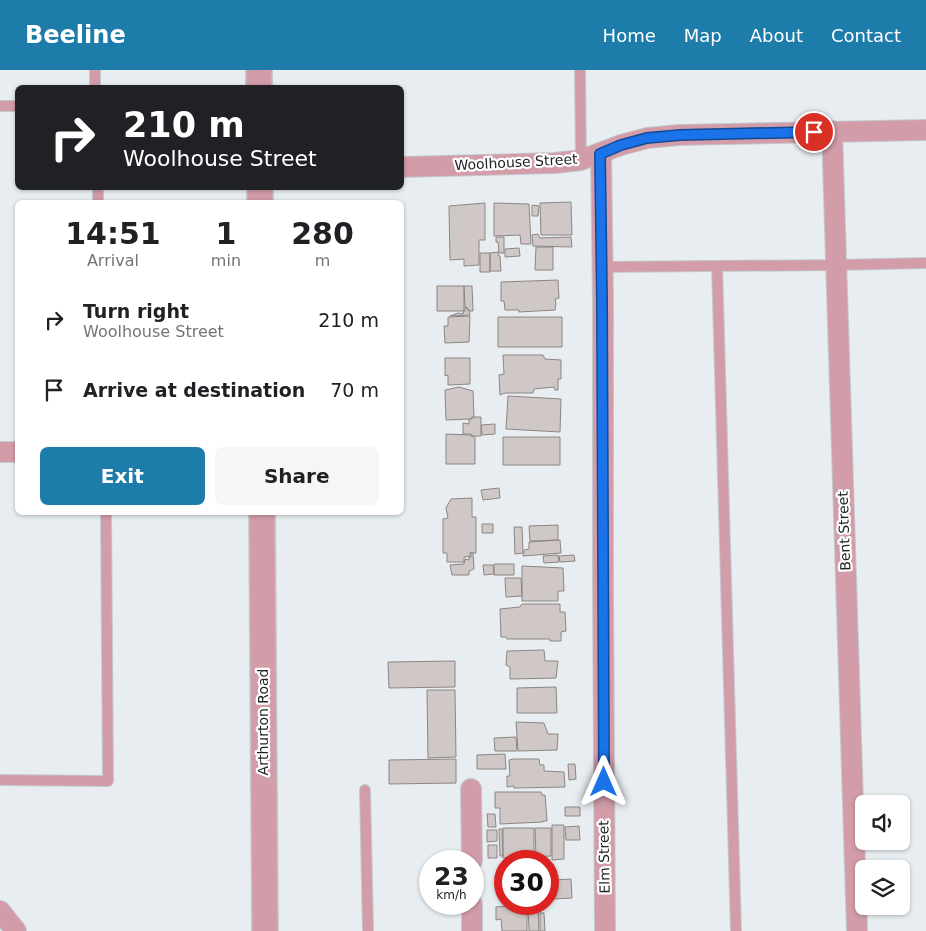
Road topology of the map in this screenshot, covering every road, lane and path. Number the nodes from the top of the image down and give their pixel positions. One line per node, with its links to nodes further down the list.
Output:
1 (95, 70): 4 (lane)
2 (259, 70): 5 (street)
3 (580, 70): 11 (lane)
4 (95, 85)
5 (259, 85)
6 (0, 106): 7 (lane)
7 (15, 106)
8 (926, 130): 9 (street, Woolhouse Street)
9 (832, 131): 10 (street, Woolhouse Street); 14 (street, Bent Street)
10 (600, 154): 11 (street, Woolhouse Street); 16 (street, Elm Street)
11 (582, 160): 12 (street, Woolhouse Street)
12 (404, 167)
13 (926, 263): 14 (lane)
14 (836, 265): 15 (lane); 33 (street, Bent Street)
15 (717, 266): 16 (lane); 32 (lane)
16 (602, 267): 31 (street, Elm Street)
17 (0, 452): 18 (street)
18 (15, 452)
19 (106, 515): 21 (lane)
20 (262, 515): 28 (street, Arthurton Road)
21 (0, 780)
22 (471, 789): 24 (street)
23 (365, 790): 29 (lane)
24 (472, 850)
25 (0, 912): 27 (street)
26 (472, 915): 30 (street)
27 (16, 931)
28 (265, 931)
29 (368, 931)
30 (472, 931)
31 (605, 931)
32 (736, 931)
33 (857, 931)

